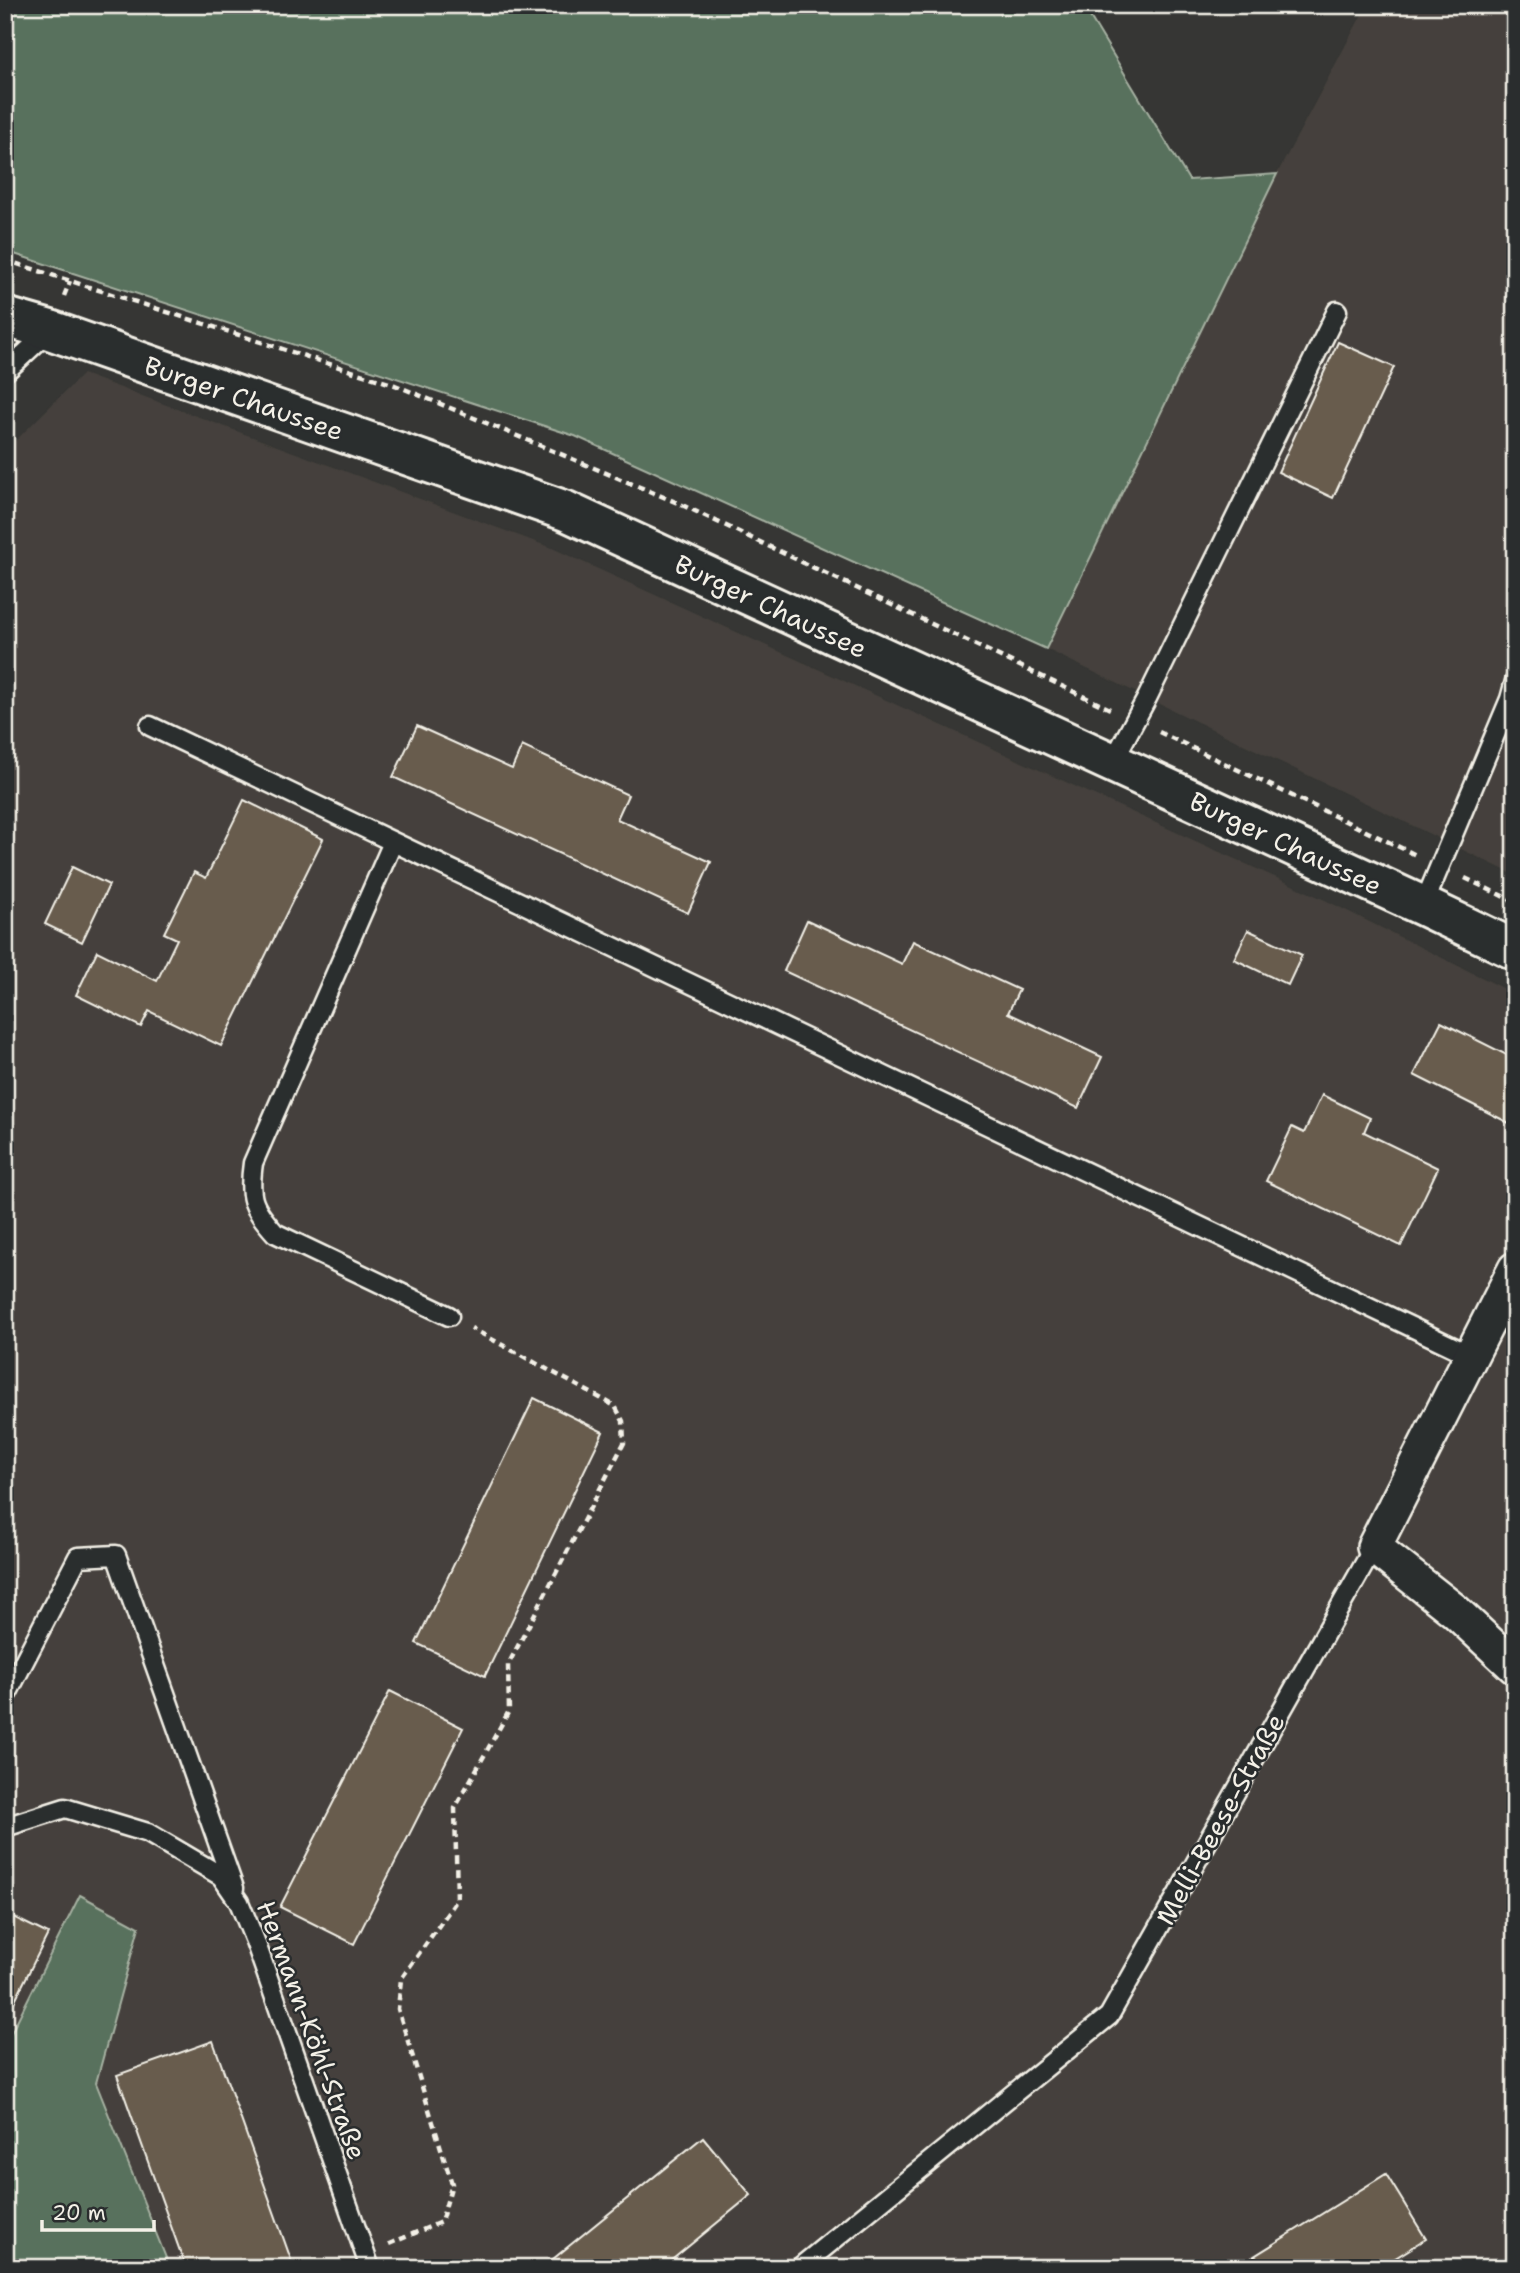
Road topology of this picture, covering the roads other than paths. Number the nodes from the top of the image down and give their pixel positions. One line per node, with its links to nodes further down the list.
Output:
1 (1337, 311): 7 (lane)
2 (5, 317): 3 (main road, Burger Chaussee)
3 (50, 330): 4 (lane); 7 (main road, Burger Chaussee)
4 (5, 372)
5 (1515, 681): 9 (lane)
6 (150, 726): 8 (lane)
7 (1112, 763): 9 (main road, Burger Chaussee)
8 (393, 842): 12 (lane); 13 (lane)
9 (1423, 906): 10 (main road, Burger Chaussee)
10 (1515, 950)
11 (1515, 1269): 13 (street, Melli-Beese-Straße)
12 (449, 1316)
13 (1470, 1355): 14 (street, Melli-Beese-Straße)
14 (1374, 1547): 15 (street); 20 (lane, Melli-Beese-Straße)
15 (1515, 1667)
16 (5, 1698): 18 (lane)
17 (5, 1827): 18 (lane, Hermann-Köhl-Straße)
18 (239, 1902): 19 (lane, Hermann-Köhl-Straße)
19 (367, 2261)
20 (799, 2268)

